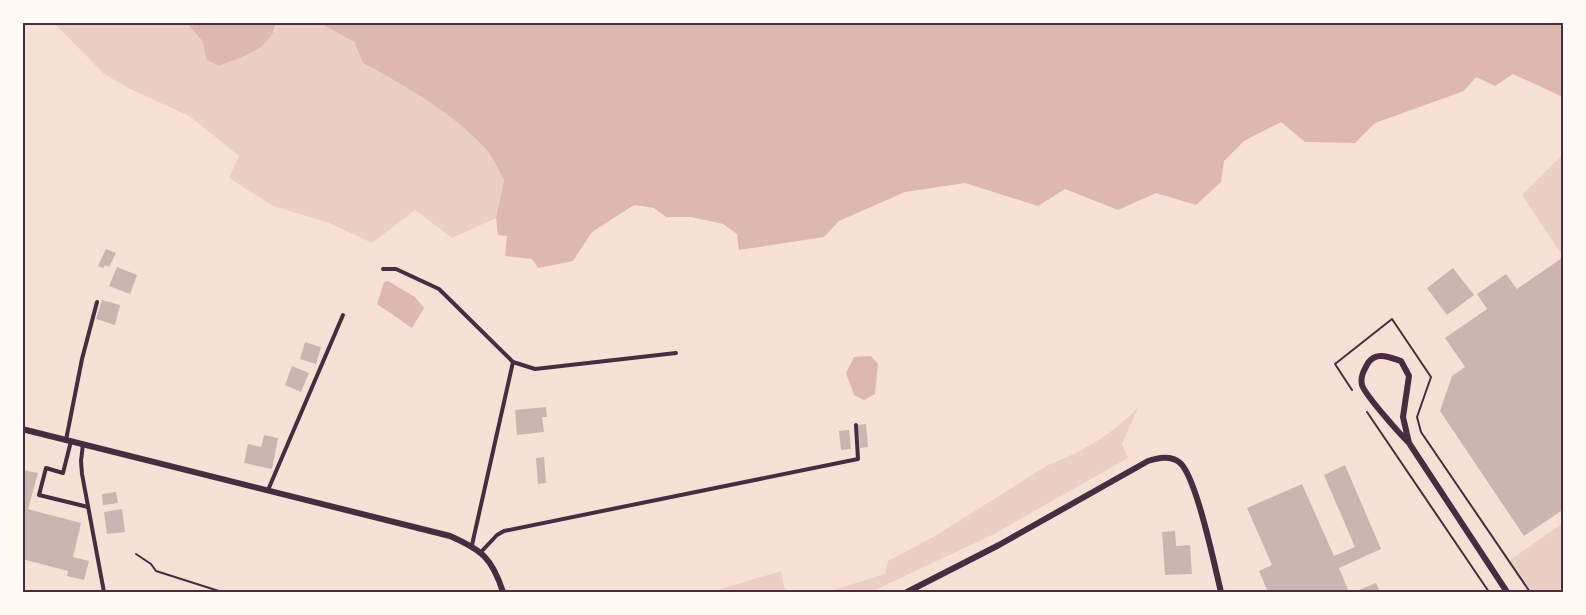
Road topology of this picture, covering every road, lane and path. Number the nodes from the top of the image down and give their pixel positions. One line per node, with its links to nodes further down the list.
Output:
1 (383, 269): 5 (lane)
2 (97, 302): 8 (lane)
3 (342, 315): 11 (lane)
4 (676, 353): 5 (lane)
5 (513, 362): 13 (lane)
6 (856, 425): 14 (lane)
7 (22, 429): 8 (street)
8 (69, 441): 10 (street); 12 (lane)
9 (1409, 443): 9 (street); 21 (street)
10 (83, 444): 11 (street); 12 (lane)
11 (268, 491): 13 (street)
12 (88, 507): 16 (lane)
13 (472, 545): 14 (street)
14 (482, 552): 18 (street)
15 (136, 554): 17 (path)
16 (104, 592)
17 (222, 592)
18 (503, 592)
19 (907, 592): 20 (street)
20 (1221, 592)
21 (1507, 592)

